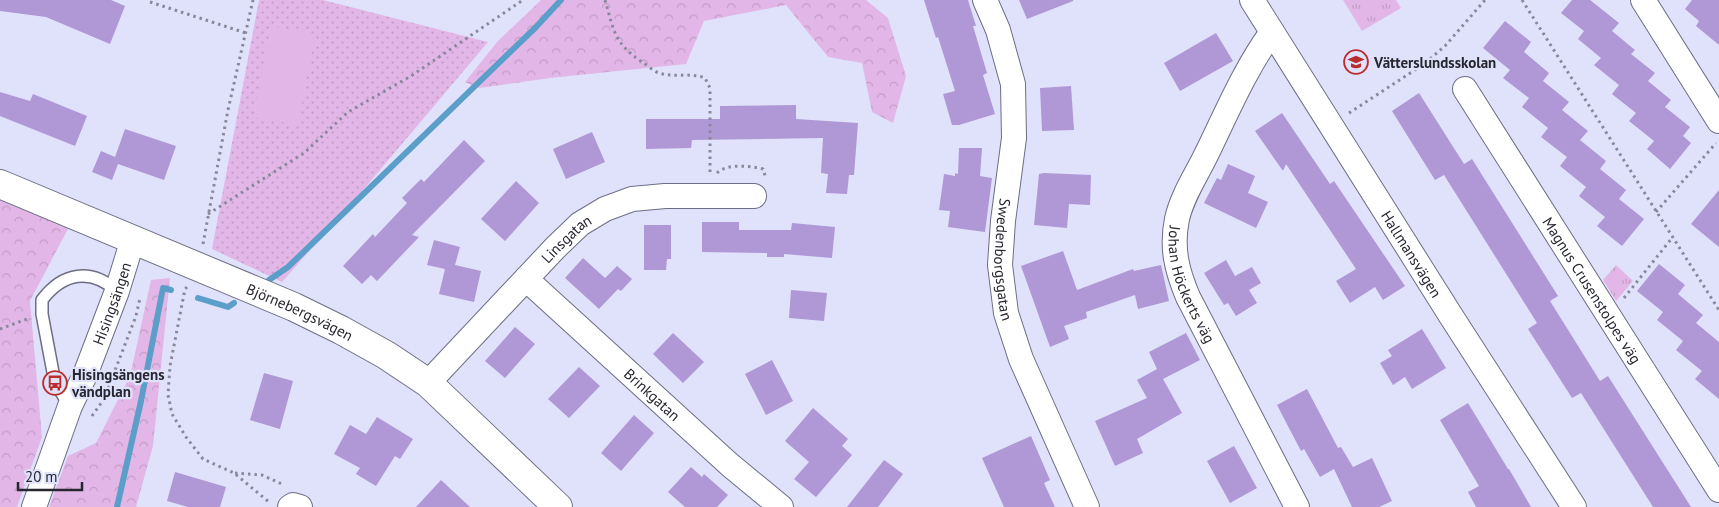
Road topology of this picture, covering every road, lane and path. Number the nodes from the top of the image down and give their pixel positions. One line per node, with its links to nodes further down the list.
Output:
1 (523, 0): 18 (path)
2 (605, 0): 16 (path)
3 (986, 0): 35 (street, Swedenborgsgatan)
4 (1252, 0): 9 (street, Hallmansvägen)
5 (1485, 0): 13 (path)
6 (1522, 0): 17 (path)
7 (1643, 0): 12 (street)
8 (150, 2): 10 (path)
9 (1272, 32): 13 (street, Hallmansvägen); 36 (street, Johan Höckerts väg)
10 (246, 33)
11 (1465, 89): 25 (street, Magnus Crusenstolpes väg)
12 (1719, 121)
13 (1333, 130): 37 (street, Hallmansvägen)
14 (1719, 140): 17 (path)
15 (0, 184): 20 (street, Björnebergsvägen)
16 (761, 191): 21 (street, Linsgatan)
17 (1656, 212): 19 (path)
18 (208, 214)
19 (1672, 238): 23 (path); 25 (path)
20 (133, 239): 22 (street, Hisingsängen); 27 (street, Björnebergsvägen)
21 (526, 279): 27 (street, Linsgatan); 34 (street, Brinkgatan)
22 (117, 291): 24 (lane); 28 (street, Hisingsängen)
23 (1719, 310)
24 (42, 314): 26 (path); 28 (lane)
25 (1608, 317): 29 (street, Magnus Crusenstolpes väg)
26 (0, 330)
27 (428, 383): 33 (street, Björnebergsvägen)
28 (70, 406): 30 (street, Hisingsängen)
29 (1719, 490)
30 (34, 507)
31 (290, 507): 32 (street)
32 (300, 507)
33 (558, 507)
34 (781, 507)
35 (1087, 507)
36 (1297, 507)
37 (1574, 507)

